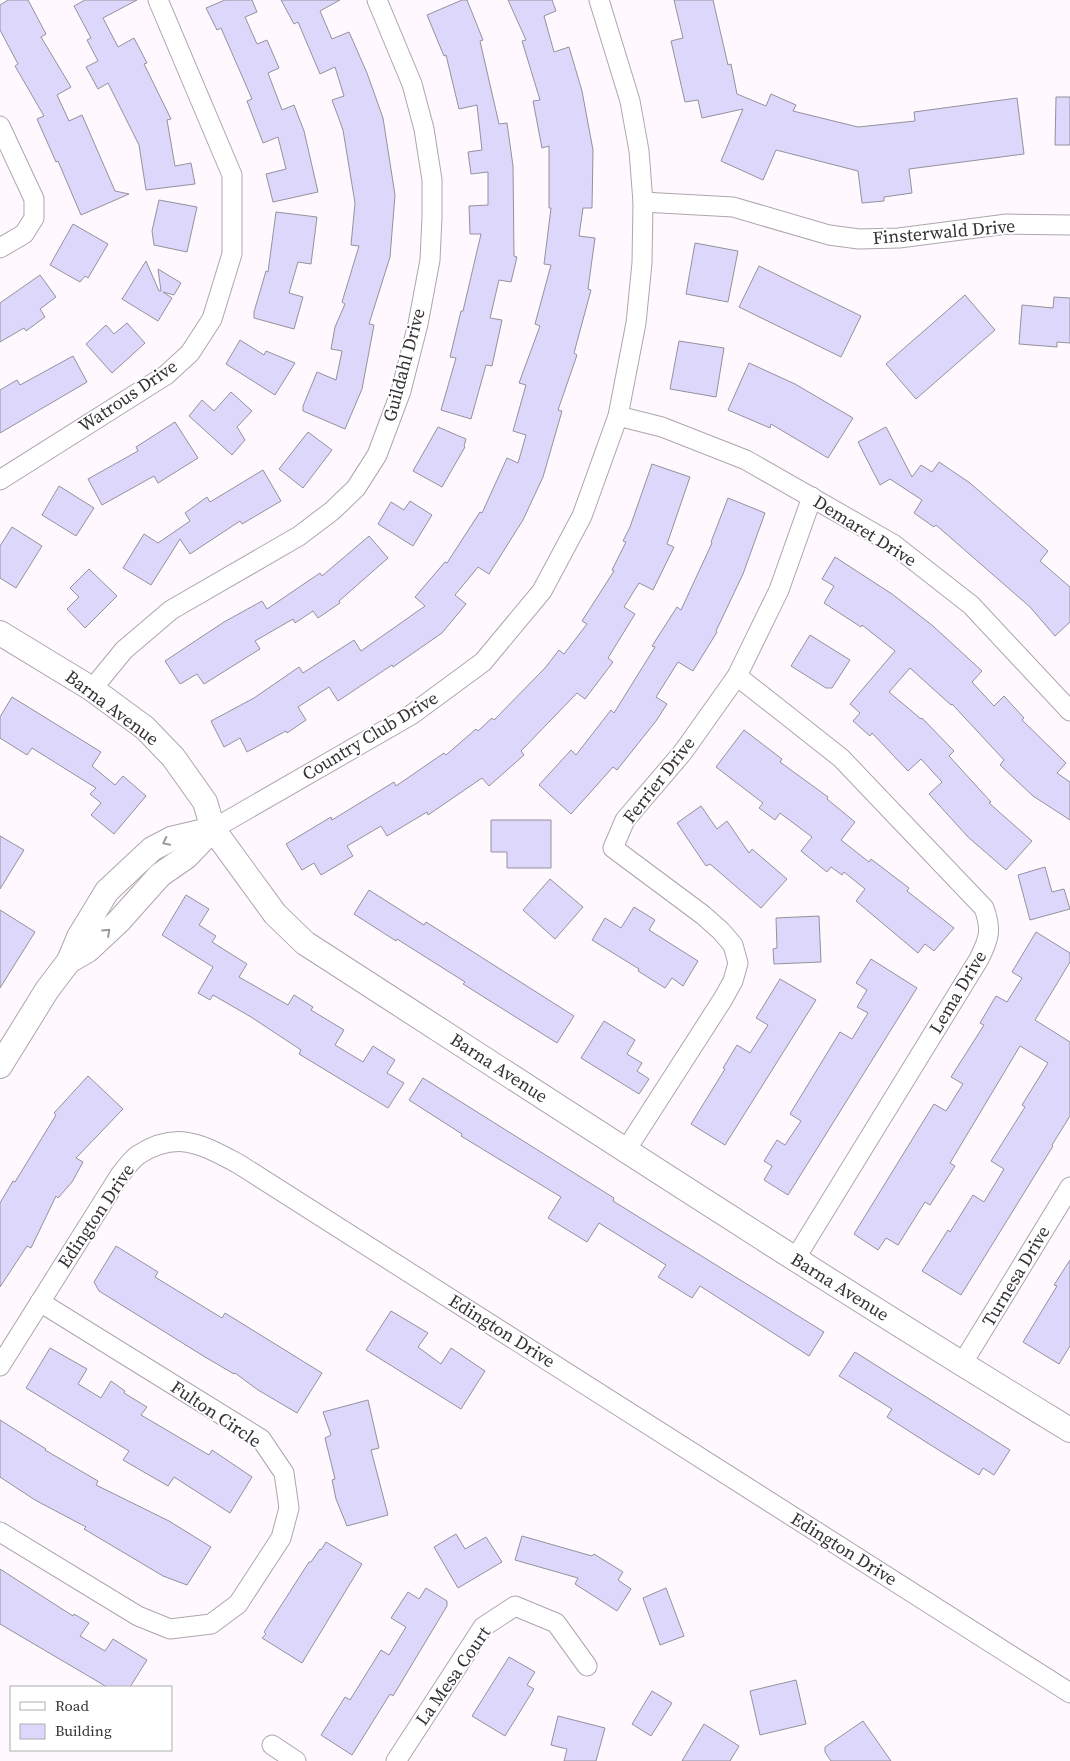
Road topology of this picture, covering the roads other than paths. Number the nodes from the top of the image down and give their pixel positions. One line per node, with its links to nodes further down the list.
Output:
1 (158, 0): 9 (street, Watrous Drive)
2 (377, 0): 13 (street, Guildahl Drive)
3 (599, 0): 5 (street, Country Club Drive)
4 (0, 126): 7 (street)
5 (643, 202): 6 (street, Finsterwald Drive); 8 (street, Country Club Drive)
6 (1070, 226)
7 (0, 248)
8 (618, 416): 10 (street, Demaret Drive); 15 (street, Country Club Drive)
9 (0, 480)
10 (812, 497): 12 (street, Ferrier Drive); 14 (street, Demaret Drive)
11 (0, 633): 13 (street, Barna Avenue)
12 (736, 676): 17 (street, Ferrier Drive); 19 (street, Lema Drive)
13 (92, 688): 15 (street, Barna Avenue)
14 (1070, 711)
15 (212, 829): 16 (street, Country Club Drive); 17 (street, Barna Avenue)
16 (0, 1066)
17 (626, 1150): 19 (street, Barna Avenue)
18 (1070, 1187): 22 (street, Turnesa Drive)
19 (795, 1259): 22 (street, Barna Avenue)
20 (40, 1302): 21 (street, Edington Drive); 24 (street, Fulton Circle); 26 (street, Edington Drive)
21 (2, 1358)
22 (962, 1364): 23 (street, Barna Avenue)
23 (1070, 1430)
24 (0, 1532)
25 (587, 1666): 29 (street, La Mesa Court)
26 (1070, 1693)
27 (272, 1745): 28 (street)
28 (296, 1761)
29 (396, 1761)

